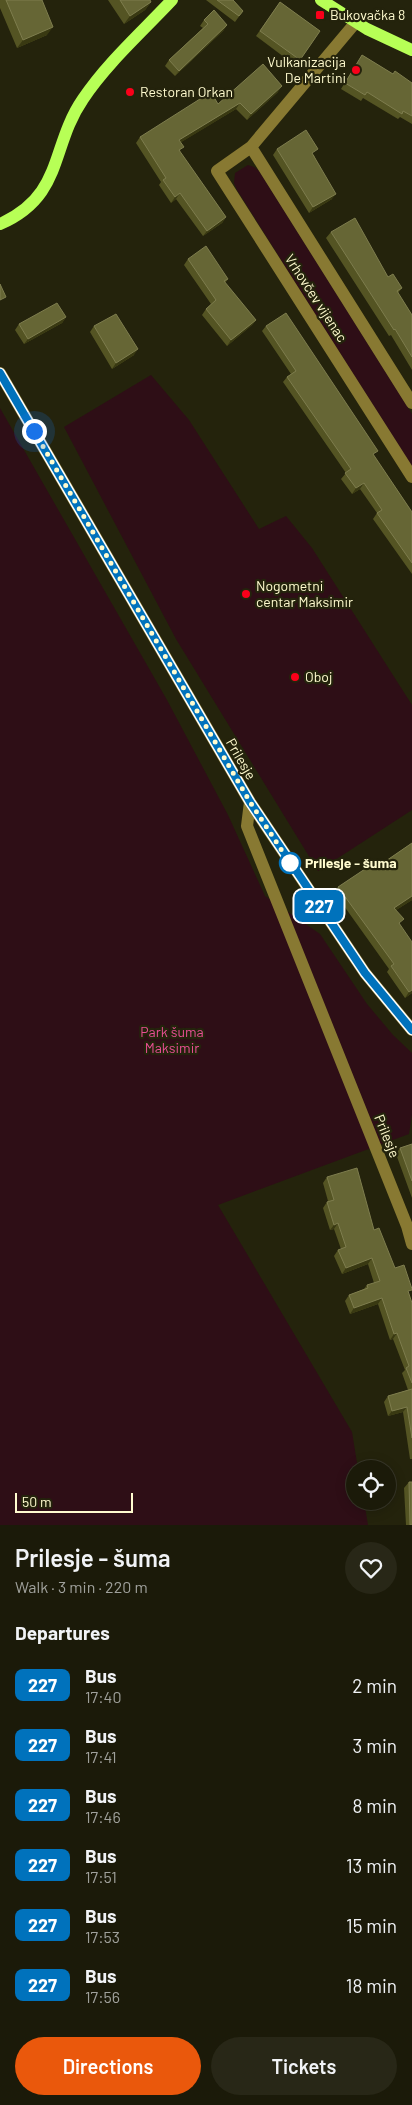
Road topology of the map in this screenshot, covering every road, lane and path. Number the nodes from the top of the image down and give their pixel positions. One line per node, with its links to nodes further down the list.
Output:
1 (172, 0): 6 (main road)
2 (321, 0): 3 (main road)
3 (356, 22): 4 (main road); 5 (street, Vrhovčev vijenac)
4 (412, 50)
5 (251, 147): 8 (street, Vrhovčev vijenac); 9 (street, Vrhovčev vijenac)
6 (0, 224)
7 (0, 373): 10 (street, Prilesje)
8 (412, 403)
9 (412, 477)
10 (250, 802): 11 (street); 12 (street, Prilesje)
11 (412, 1030)
12 (412, 1244)

